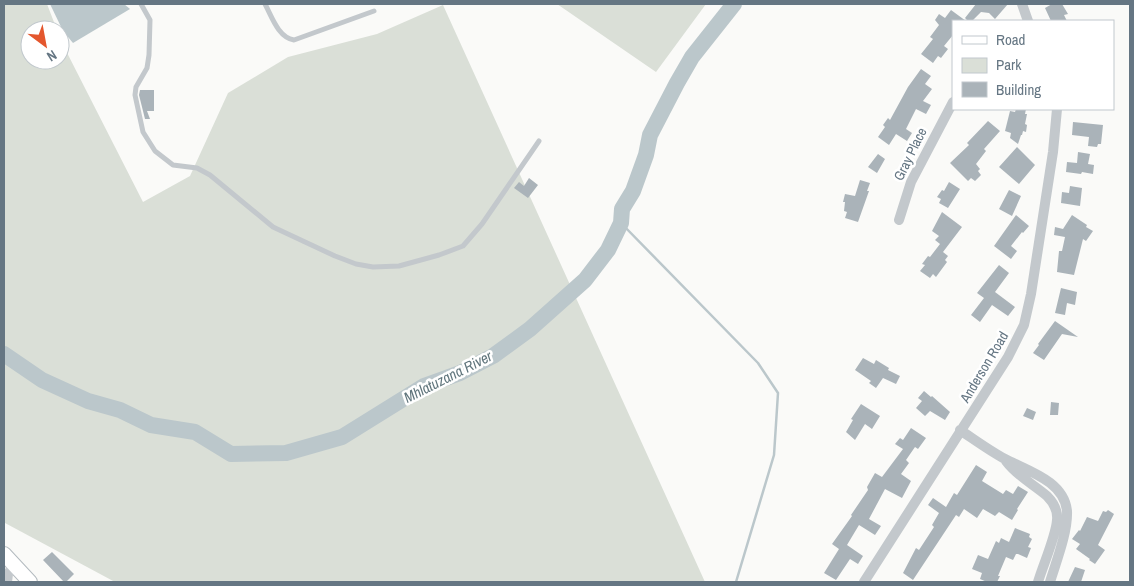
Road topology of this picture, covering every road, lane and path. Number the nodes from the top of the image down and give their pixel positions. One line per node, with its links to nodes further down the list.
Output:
1 (141, 4): 8 (lane)
2 (265, 4): 4 (lane)
3 (1022, 4): 5 (street)
4 (374, 11)
5 (1026, 20)
6 (952, 104): 9 (street, Gray Place)
7 (1057, 110): 10 (street, Anderson Road)
8 (539, 141)
9 (899, 220)
10 (960, 430): 11 (street); 15 (street, Anderson Road)
11 (1004, 459): 16 (street); 17 (street)
12 (9, 559): 13 (street); 14 (street)
13 (7, 582)
14 (30, 582)
15 (864, 582)
16 (1038, 582)
17 (1050, 582)

